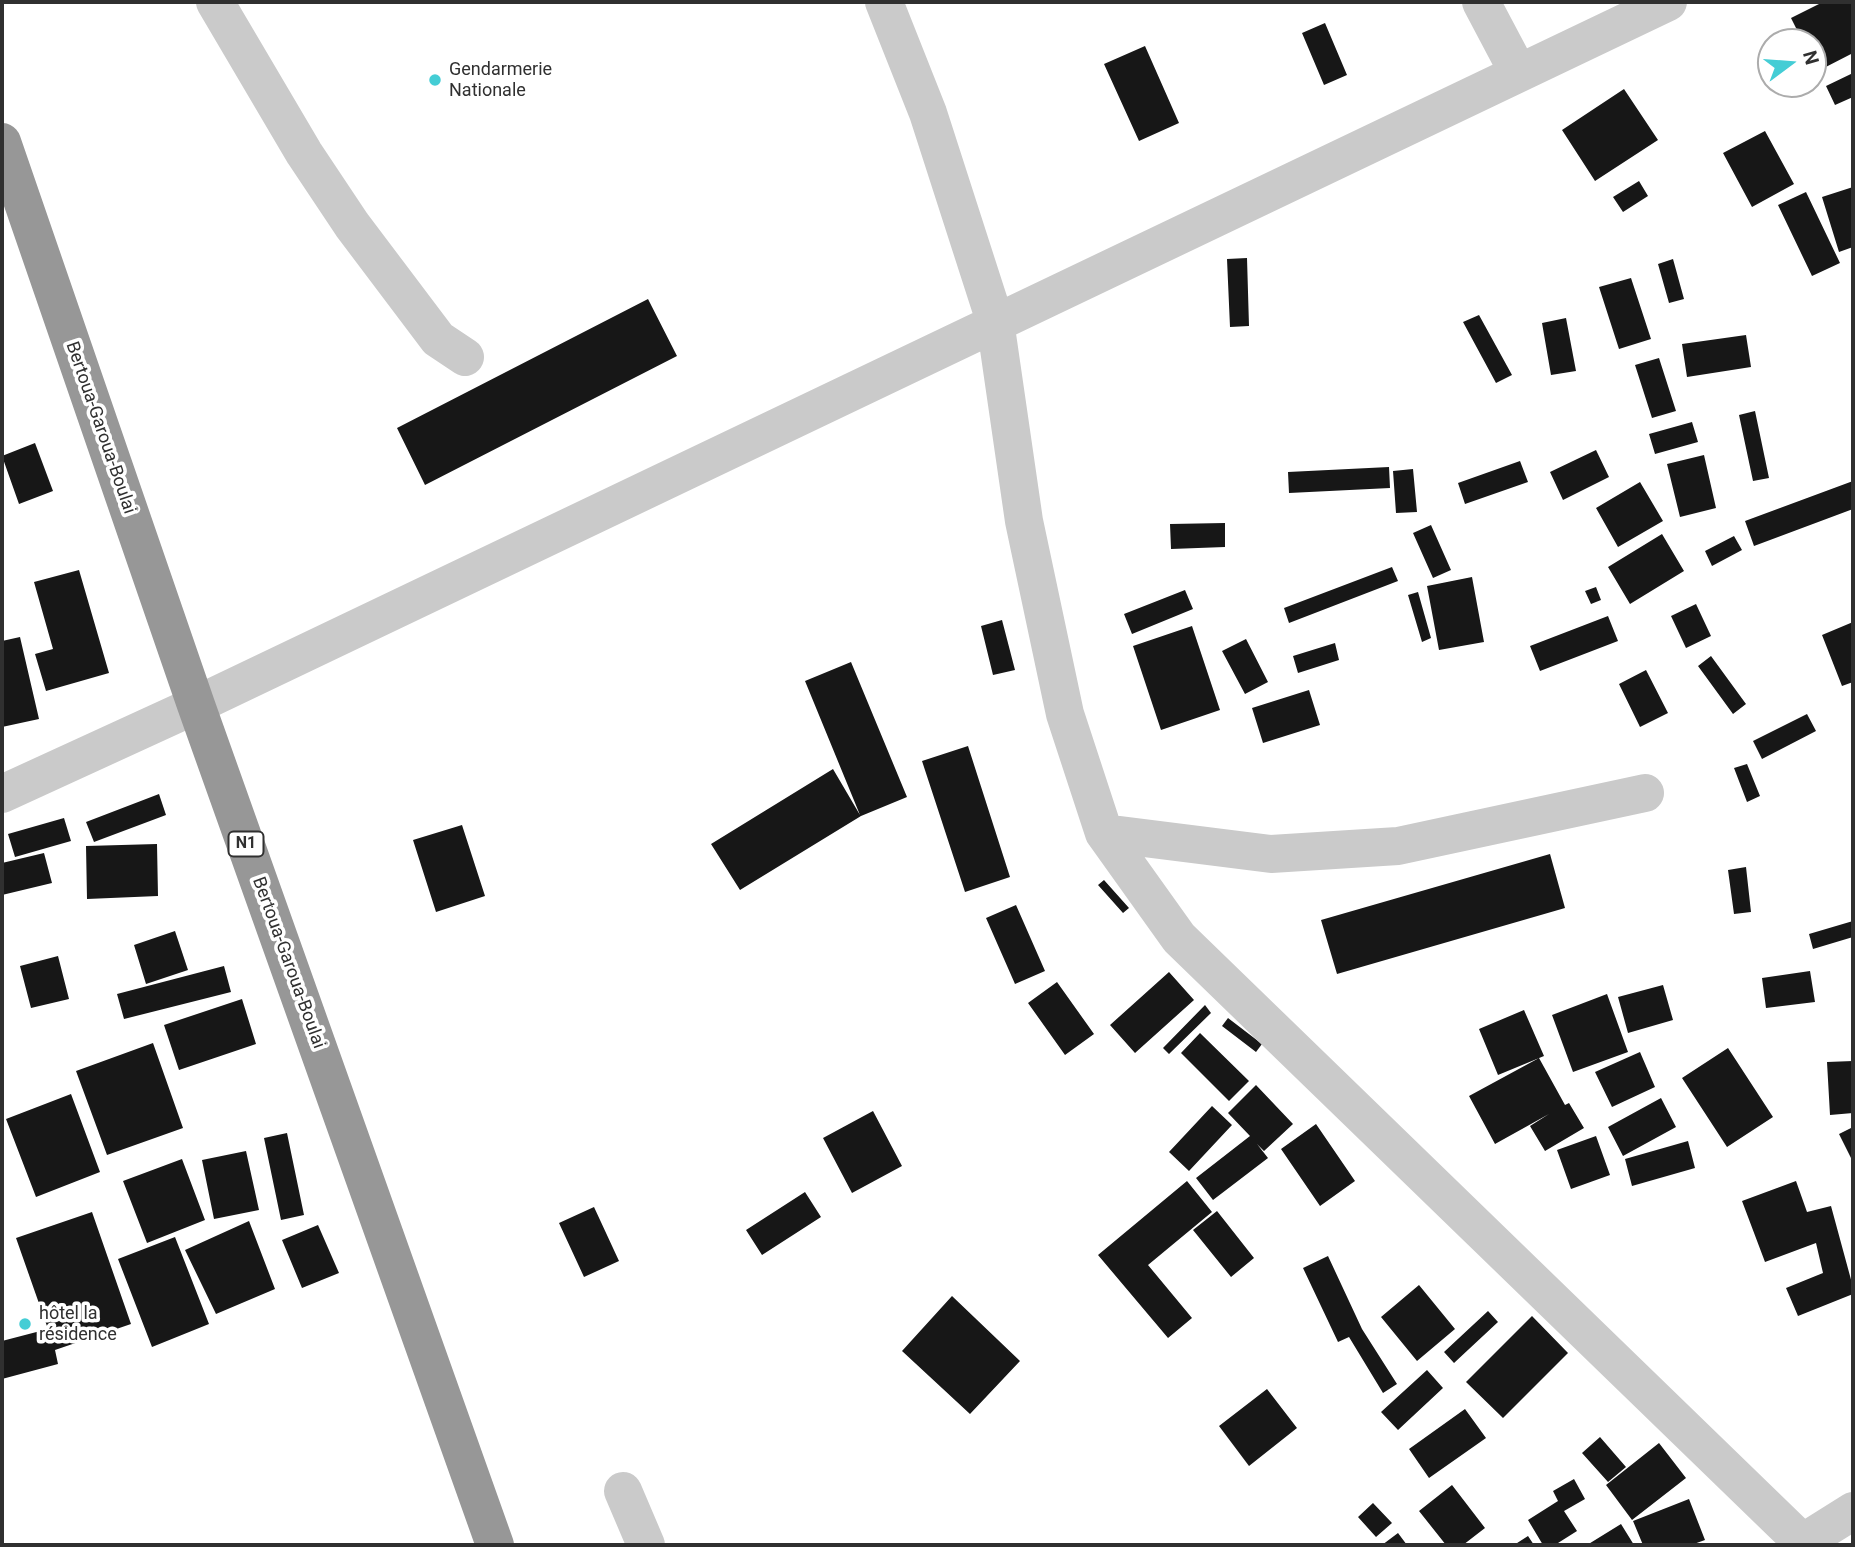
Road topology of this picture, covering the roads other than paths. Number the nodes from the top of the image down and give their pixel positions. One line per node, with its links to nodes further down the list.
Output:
1 (215, 2): 8 (street)
2 (884, 2): 7 (street)
3 (1481, 2): 5 (street)
4 (1668, 2): 5 (street)
5 (1518, 72): 7 (street)
6 (2, 142): 9 (highway, Bertoua-Garoua-Boulai / N1)
7 (995, 321): 9 (street); 12 (street)
8 (466, 357)
9 (196, 705): 11 (street); 16 (highway, Bertoua-Garoua-Boulai / N1)
10 (1645, 793): 12 (street)
11 (2, 794)
12 (1104, 833): 15 (street)
13 (623, 1491): 17 (street)
14 (1853, 1511): 15 (street)
15 (1804, 1544)
16 (495, 1545)
17 (646, 1545)

